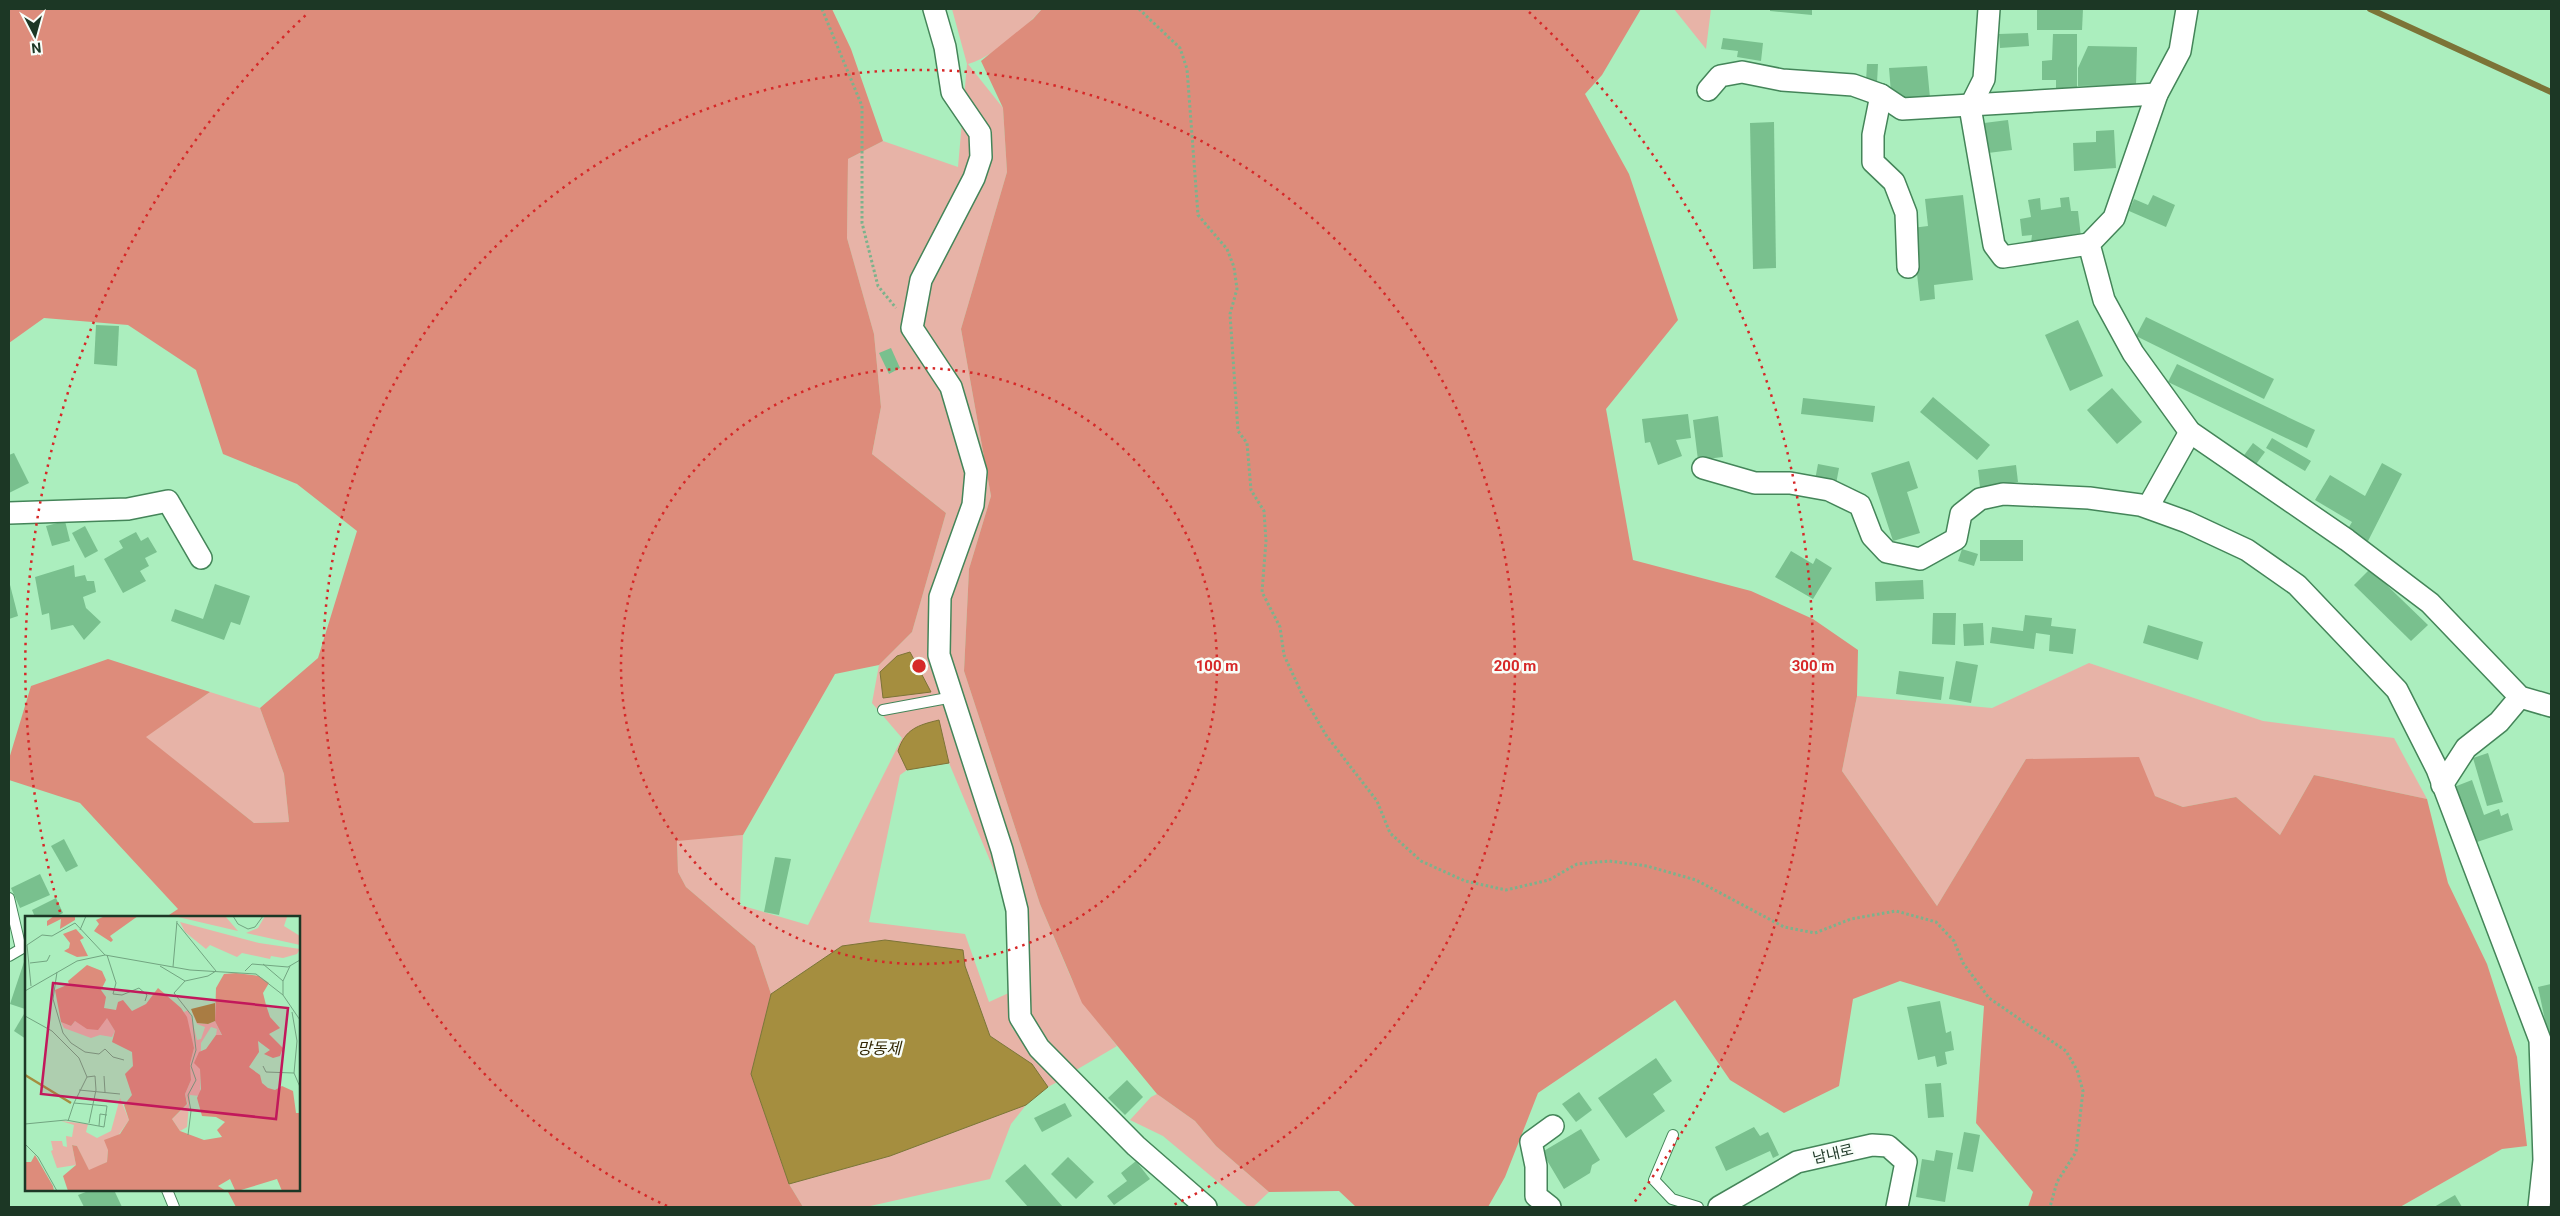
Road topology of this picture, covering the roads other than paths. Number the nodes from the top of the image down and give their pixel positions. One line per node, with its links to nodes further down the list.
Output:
1 (934, 9): 15 (street)
2 (1989, 9): 7 (street)
3 (2187, 9): 5 (street)
4 (1708, 90): 6 (street)
5 (2157, 94): 7 (street); 8 (street)
6 (1881, 95): 7 (street); 9 (street)
7 (1970, 107): 8 (street)
8 (2089, 244): 10 (street)
9 (1908, 267)
10 (2190, 432): 12 (street); 16 (street)
11 (1703, 468): 12 (street)
12 (2148, 507): 19 (street)
13 (9, 513): 14 (street)
14 (201, 558)
15 (953, 697): 18 (lane); 26 (street)
16 (2520, 697): 17 (street); 19 (street)
17 (2551, 706)
18 (883, 710)
19 (2442, 785): 31 (street)
20 (9, 898): 21 (lane)
21 (9, 956)
22 (1553, 1126): 27 (street)
23 (1674, 1135): 28 (lane)
24 (167, 1191): 25 (lane)
25 (174, 1207)
26 (1206, 1207)
27 (1550, 1207)
28 (1698, 1207)
29 (1719, 1207): 30 (street, 남내로)
30 (1896, 1207)
31 (2539, 1207)

